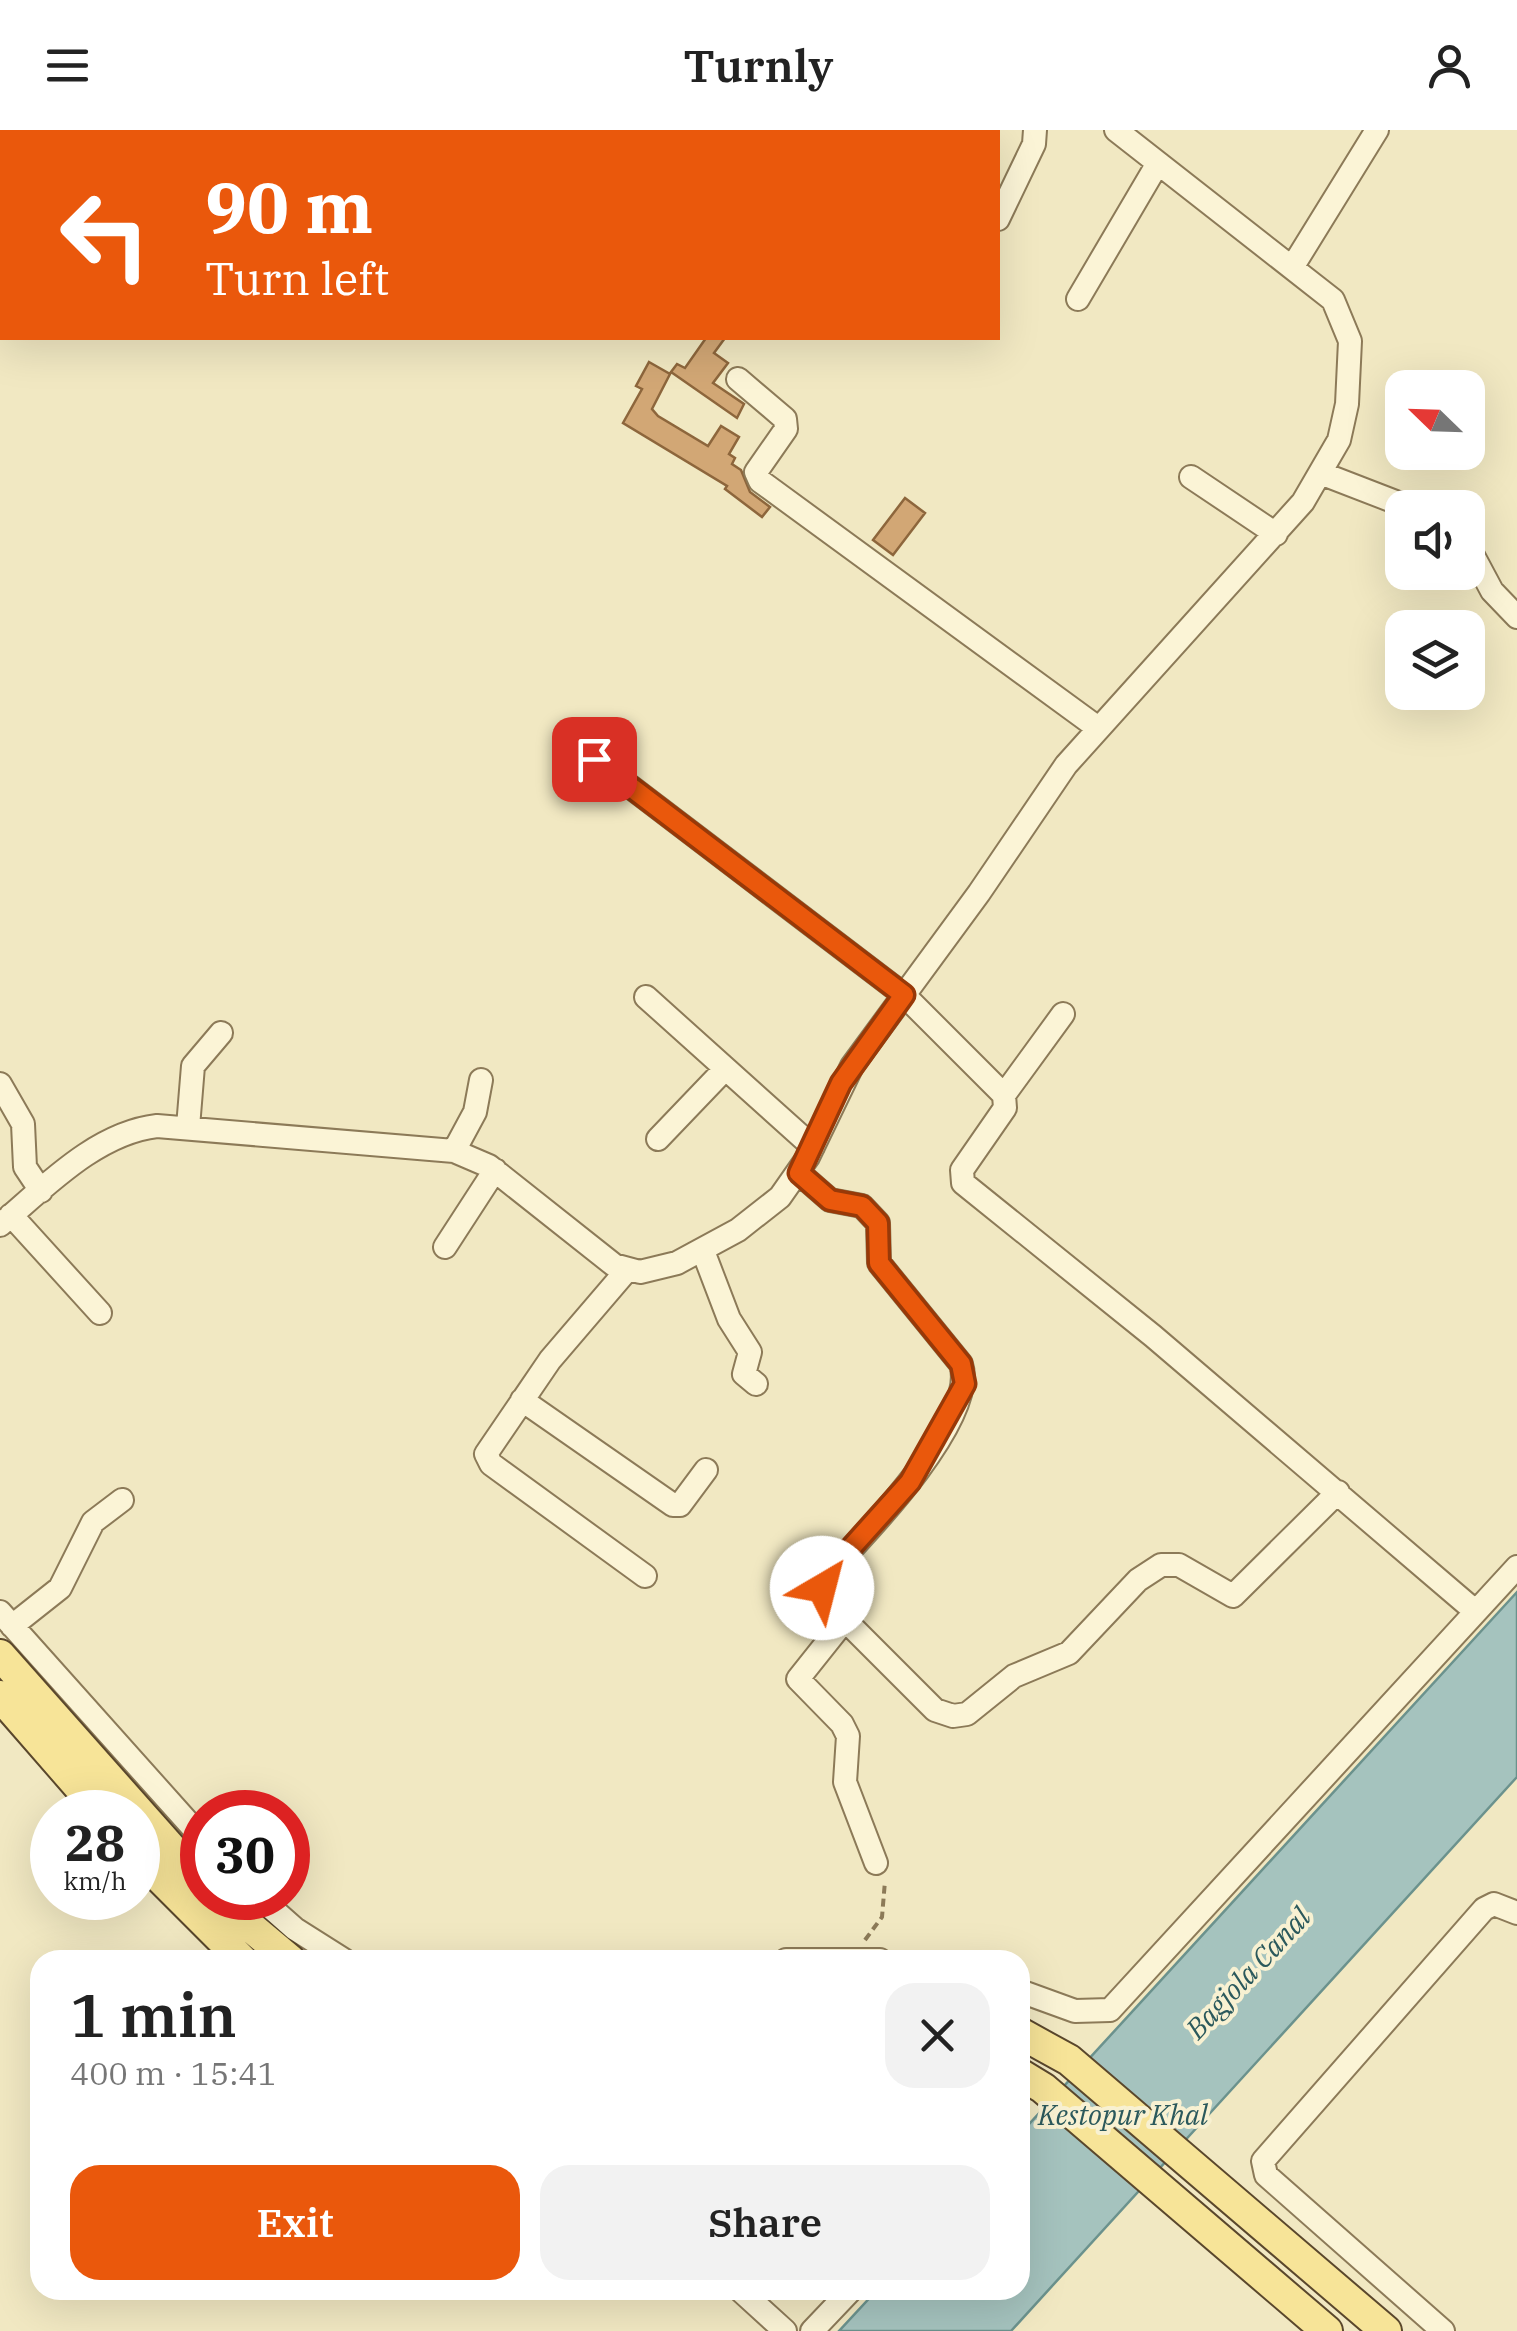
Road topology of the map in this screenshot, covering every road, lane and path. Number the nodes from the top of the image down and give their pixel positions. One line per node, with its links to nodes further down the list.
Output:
1 (1034, 130): 5 (street)
2 (1116, 130): 4 (street)
3 (1376, 130): 6 (street)
4 (1158, 163): 6 (street); 7 (street)
5 (1000, 215)
6 (1293, 266): 9 (street)
7 (1078, 298)
8 (738, 379): 15 (street)
9 (1323, 474): 11 (street); 12 (street)
10 (1191, 477): 12 (street)
11 (1385, 498)
12 (1276, 534): 15 (street)
13 (1485, 577): 14 (street)
14 (1517, 617)
15 (1098, 728): 17 (street)
16 (594, 759): 17 (street)
17 (904, 995): 24 (street); 27 (street)
18 (646, 997): 21 (street)
19 (1063, 1014): 24 (street)
20 (221, 1033): 25 (street)
21 (725, 1069): 26 (street); 27 (street)
22 (481, 1080): 28 (street)
23 (0, 1084): 31 (street)
24 (1004, 1094): 40 (street)
25 (188, 1127): 28 (street); 31 (street)
26 (658, 1139)
27 (812, 1147): 30 (street)
28 (454, 1150): 29 (street)
29 (495, 1170): 33 (street); 35 (street)
30 (799, 1173): 34 (street); 46 (street)
31 (41, 1191): 32 (street)
32 (6, 1220): 36 (street)
33 (445, 1247)
34 (703, 1251): 35 (street); 37 (street)
35 (628, 1270): 38 (street)
36 (100, 1313)
37 (756, 1384)
38 (522, 1400): 39 (street); 43 (street)
39 (706, 1470)
40 (1338, 1492): 44 (street); 46 (street)
41 (122, 1500): 45 (street)
42 (1517, 1567): 44 (street)
43 (645, 1576)
44 (1475, 1610): 61 (street)
45 (6, 1619): 50 (street)
46 (845, 1620): 52 (street)
47 (0, 1655): 51 (main road)
48 (0, 1696): 49 (main road)
49 (82, 1790)
50 (180, 1813)
51 (180, 1858)
52 (876, 1863): 60 (path)
53 (160, 1878): 57 (main road)
54 (1517, 1913): 70 (street)
55 (242, 1920): 58 (main road)
56 (285, 1920): 59 (street)
57 (232, 1950)
58 (278, 1950)
59 (328, 1950)
60 (863, 1950)
61 (1030, 1995)
62 (1030, 2039): 69 (main road)
63 (1032, 2081): 68 (main road)
64 (751, 2300): 66 (street)
65 (842, 2300): 67 (street)
66 (785, 2331)
67 (812, 2331)
68 (1327, 2331)
69 (1386, 2331)
70 (1443, 2331)

